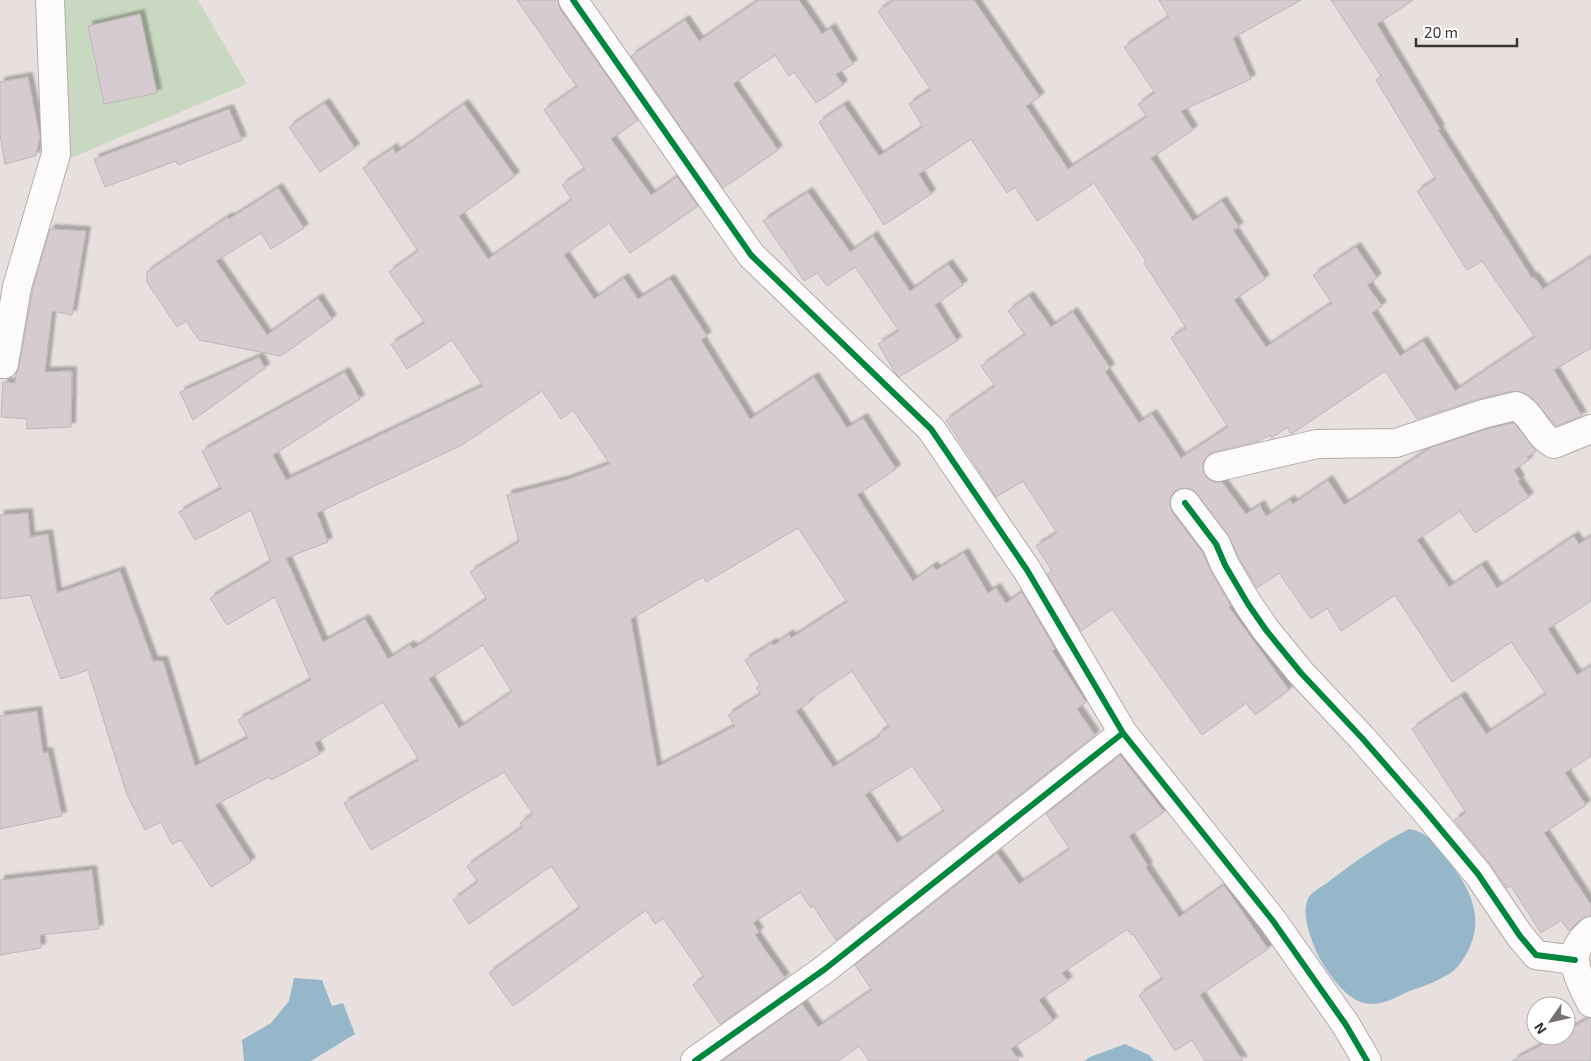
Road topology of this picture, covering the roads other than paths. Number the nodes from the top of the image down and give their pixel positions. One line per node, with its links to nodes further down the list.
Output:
1 (50, 0): 3 (street)
2 (573, 0): 7 (street)
3 (4, 364)
4 (1591, 429): 5 (street)
5 (1218, 467)
6 (1185, 503): 9 (street)
7 (1123, 733): 11 (street); 12 (street)
8 (1591, 931): 9 (street)
9 (1575, 960): 10 (street)
10 (1591, 1003)
11 (695, 1061)
12 (1367, 1061)

